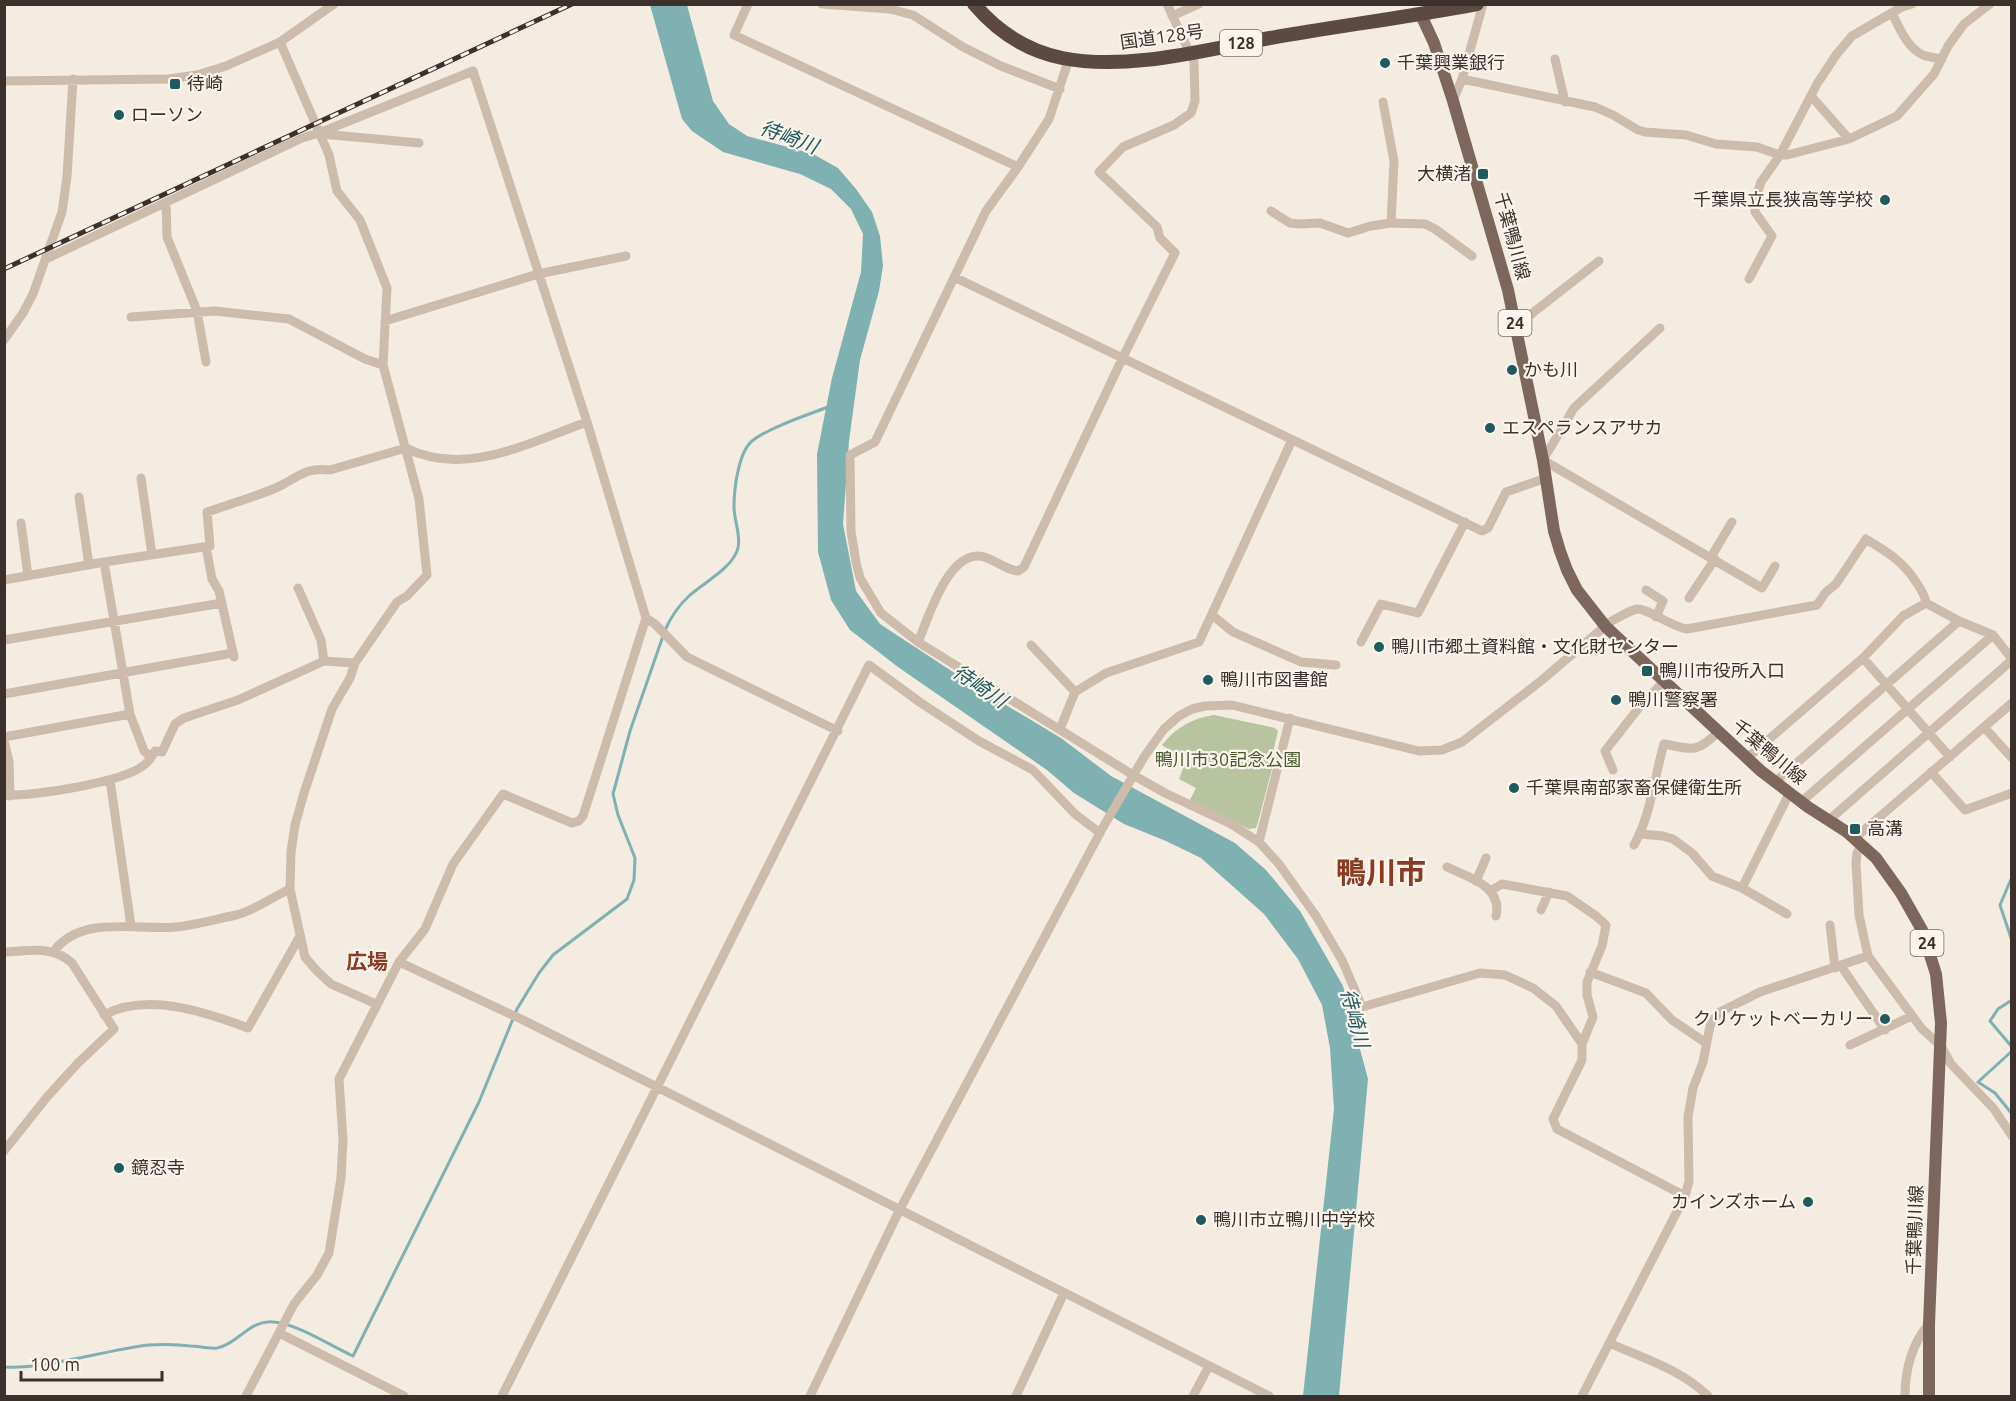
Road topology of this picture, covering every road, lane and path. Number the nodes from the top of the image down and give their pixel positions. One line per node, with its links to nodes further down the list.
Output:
1 (334, 4): 14 (street)
2 (748, 4): 31 (street)
3 (822, 4): 22 (street)
4 (974, 4): 16 (highway, 国道128号 / 128)
5 (1167, 4): 13 (street)
6 (1199, 4): 13 (street)
7 (1477, 4): 11 (highway, 国道128号 / 128)
8 (1483, 4): 20 (street)
9 (1912, 4): 12 (street)
10 (1989, 4): 18 (street)
11 (1418, 10): 15 (highway, 国道128号 / 128); 24 (main road, 千葉鴨川線 / 24)
12 (1892, 13): 18 (street); 23 (street)
13 (1172, 16): 15 (street)
14 (280, 42): 19 (street); 27 (street)
15 (1190, 52): 16 (highway, 国道128号 / 128); 48 (street)
16 (1069, 59): 22 (street)
17 (1555, 59): 26 (street)
18 (1942, 59): 28 (street)
19 (73, 79): 21 (street); 37 (street)
20 (1462, 79): 24 (street); 26 (street)
21 (4, 81)
22 (1060, 89): 31 (street)
23 (1811, 96): 28 (street); 30 (street)
24 (1453, 101): 45 (main road, 千葉鴨川線 / 24)
25 (1383, 102): 34 (street)
26 (1565, 102): 30 (street)
27 (320, 133): 29 (street); 32 (street); 39 (street); 44 (street)
28 (1850, 139): 30 (street)
29 (418, 143)
30 (1780, 155): 41 (street)
31 (1018, 167): 40 (street)
32 (166, 203): 37 (street); 42 (street)
33 (1271, 211): 34 (street)
34 (1391, 223): 36 (street)
35 (626, 256): 39 (street)
36 (1472, 256)
37 (46, 259): 47 (street)
38 (1599, 261): 45 (street)
39 (538, 274): 44 (street); 51 (street)
40 (954, 277): 48 (street); 82 (street)
41 (1749, 279)
42 (197, 311): 43 (street); 49 (street); 50 (street)
43 (131, 317)
44 (385, 321): 50 (street)
45 (1516, 326): 54 (main road, 千葉鴨川線 / 24)
46 (1660, 328): 54 (street)
47 (4, 340)
48 (1122, 359): 52 (street); 82 (street)
49 (206, 362)
50 (383, 365): 53 (street)
51 (587, 422): 53 (street); 77 (street)
52 (1292, 440): 58 (street); 74 (street)
53 (406, 448): 61 (street); 88 (street)
54 (1543, 460): 56 (main road, 千葉鴨川線 / 24); 63 (street)
55 (141, 478): 62 (street)
56 (1546, 478): 58 (street); 79 (main road, 千葉鴨川線 / 24)
57 (79, 497): 65 (street)
58 (1464, 522): 83 (street)
59 (1732, 522): 63 (street)
60 (21, 523): 67 (street)
61 (206, 547): 62 (street); 72 (street)
62 (152, 555): 64 (street)
63 (1713, 558): 66 (street); 71 (street)
64 (104, 562): 65 (street); 76 (street)
65 (89, 565): 67 (street)
66 (1774, 566)
67 (28, 576): 68 (street)
68 (4, 580)
69 (298, 588): 87 (street)
70 (1646, 590): 75 (street)
71 (1689, 598)
72 (222, 603): 76 (street); 90 (street)
73 (1926, 603): 75 (street); 78 (street); 85 (street)
74 (1212, 615): 89 (street); 93 (street)
75 (1656, 617): 79 (street)
76 (114, 620): 81 (street); 90 (street)
77 (651, 621): 101 (street); 140 (street)
78 (1959, 621): 80 (street); 92 (street)
79 (1606, 627): 91 (main road, 千葉鴨川線 / 24); 98 (street)
80 (1993, 635): 86 (street); 96 (street)
81 (4, 640)
82 (918, 642): 100 (street)
83 (1361, 642)
84 (1031, 645): 93 (street)
85 (1863, 658): 92 (street); 108 (street)
86 (2012, 660): 103 (street)
87 (324, 661): 88 (street); 105 (street)
88 (355, 663): 128 (street)
89 (1336, 665)
90 (123, 671): 94 (street); 97 (street)
91 (1664, 681): 102 (main road, 千葉鴨川線 / 24); 109 (street)
92 (1886, 684): 96 (street); 113 (street)
93 (1075, 692): 100 (street)
94 (4, 694)
95 (2010, 707): 99 (street)
96 (1908, 709): 103 (street); 117 (street)
97 (130, 714): 104 (street); 105 (street)
98 (1290, 718): 111 (street); 122 (street)
99 (1984, 727): 106 (street); 107 (street)
100 (1060, 729): 111 (street)
101 (838, 731): 119 (street); 151 (street)
102 (1718, 732): 108 (main road, 千葉鴨川線 / 24); 120 (street)
103 (1929, 733): 106 (street); 118 (street)
104 (4, 739): 116 (street)
105 (151, 757): 112 (street)
106 (1950, 757): 110 (street)
107 (2012, 758)
108 (1746, 759): 113 (main road, 千葉鴨川線 / 24)
109 (1613, 770)
110 (1931, 772): 114 (street); 121 (street)
111 (1133, 776): 119 (street); 122 (street)
112 (110, 780): 116 (street); 134 (street)
113 (1774, 782): 115 (main road, 千葉鴨川線 / 24)
114 (2012, 793)
115 (1789, 794): 117 (main road, 千葉鴨川線 / 24); 127 (street)
116 (7, 796)
117 (1801, 802): 118 (main road, 千葉鴨川線 / 24)
118 (1829, 820): 121 (main road, 千葉鴨川線 / 24)
119 (1101, 831): 155 (street)
120 (1640, 834): 123 (street); 127 (street)
121 (1859, 841): 139 (street); 150 (main road, 千葉鴨川線 / 24)
122 (1259, 842): 148 (street)
123 (1634, 845)
124 (1486, 858): 126 (street)
125 (1447, 867): 126 (street)
126 (1476, 881): 129 (street)
127 (1742, 888): 132 (street)
128 (290, 889): 134 (street); 136 (street)
129 (1492, 890): 130 (street); 133 (street)
130 (1549, 892): 131 (street); 142 (street)
131 (1541, 910)
132 (1787, 914)
133 (1496, 916)
134 (132, 926): 137 (street)
135 (1830, 926): 141 (street)
136 (300, 936): 143 (street); 144 (street)
137 (54, 951): 138 (street); 144 (street)
138 (4, 952)
139 (1868, 956): 141 (street); 145 (street)
140 (399, 962): 143 (street); 151 (street)
141 (1838, 967): 146 (street); 147 (street)
142 (1590, 972): 147 (street); 148 (street)
143 (376, 1004): 158 (street)
144 (104, 1015): 153 (street)
145 (1912, 1016): 146 (street); 150 (street)
146 (1885, 1030): 149 (street)
147 (1706, 1043): 154 (street)
148 (1582, 1044): 154 (street)
149 (1850, 1045)
150 (1941, 1046): 152 (street); 157 (main road, 千葉鴨川線 / 24)
151 (657, 1087): 155 (street); 163 (street)
152 (2012, 1136)
153 (4, 1151)
154 (1685, 1196): 159 (street)
155 (899, 1211): 156 (street); 164 (street)
156 (1064, 1293): 160 (street); 165 (street)
157 (1929, 1324): 170 (street); 171 (main road, 千葉鴨川線 / 24)
158 (281, 1327): 161 (street); 162 (street)
159 (1609, 1343): 168 (street); 169 (street)
160 (1209, 1366): 166 (street); 167 (street)
161 (246, 1396)
162 (404, 1396)
163 (502, 1396)
164 (810, 1396)
165 (1016, 1396)
166 (1193, 1396)
167 (1269, 1396)
168 (1582, 1396)
169 (1708, 1396)
170 (1905, 1396)
171 (1929, 1396)

